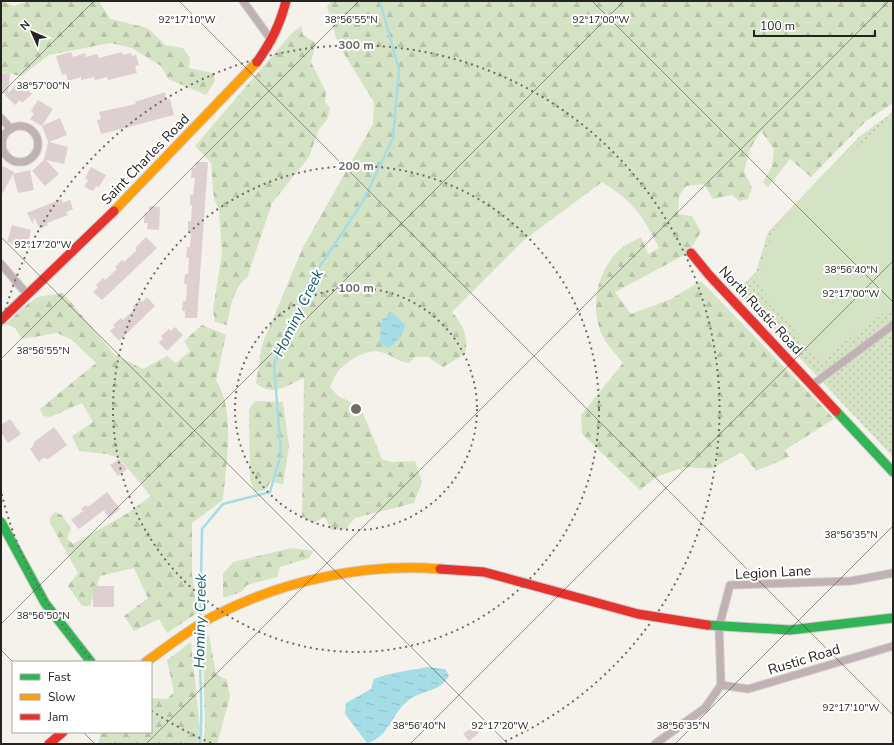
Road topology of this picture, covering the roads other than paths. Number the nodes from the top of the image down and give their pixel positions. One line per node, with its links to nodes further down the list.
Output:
1 (242, 1): 3 (street)
2 (286, 1): 3 (street, Saint Charles Road)
3 (272, 41): 8 (street, Saint Charles Road)
4 (1, 118): 5 (street)
5 (12, 128): 5 (street)
6 (691, 254): 11 (street, North Rustic Road)
7 (1, 264): 8 (street)
8 (27, 294): 9 (street, Saint Charles Road)
9 (1, 320)
10 (893, 325): 11 (street)
11 (812, 385): 12 (street, North Rustic Road)
12 (893, 472)
13 (1, 522): 19 (street)
14 (893, 573): 16 (street, Legion Lane)
15 (893, 618): 16 (street)
16 (719, 627): 18 (street); 20 (street, Legion Lane)
17 (893, 646): 20 (street, Rustic Road)
18 (150, 659)
19 (90, 661)
20 (721, 685): 23 (street)
21 (62, 733): 22 (street)
22 (50, 744)
23 (655, 744)

